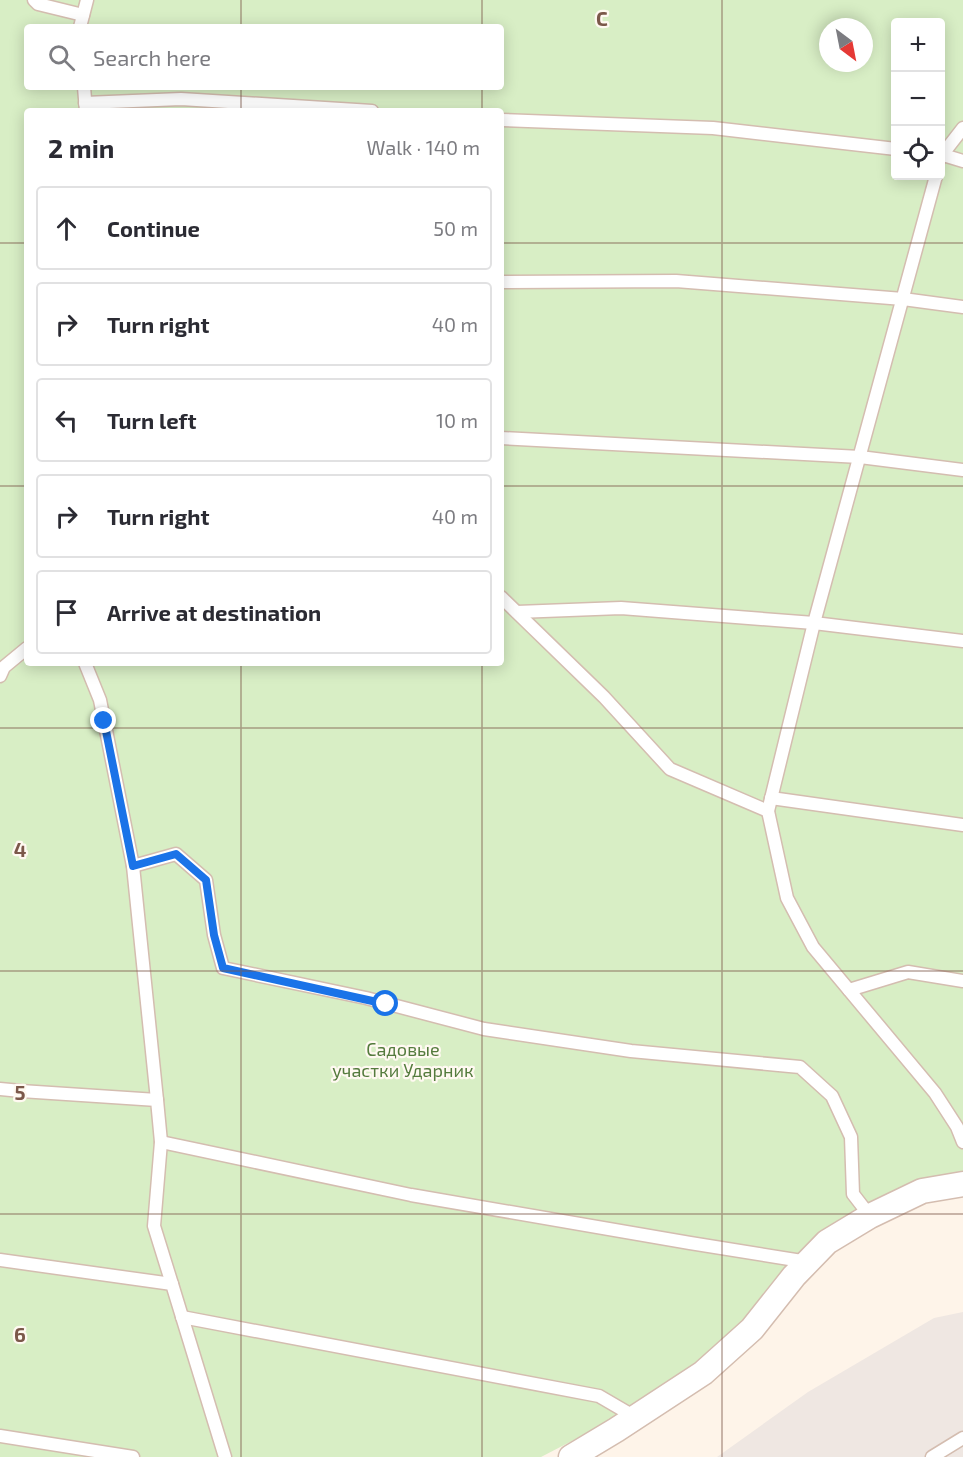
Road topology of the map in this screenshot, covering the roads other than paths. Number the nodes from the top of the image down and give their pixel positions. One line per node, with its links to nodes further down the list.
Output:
1 (34, 0): 3 (lane)
2 (87, 0): 3 (lane)
3 (82, 21)
4 (84, 90): 5 (lane)
5 (85, 107): 6 (lane)
6 (324, 108)
7 (504, 120): 9 (lane)
8 (963, 128): 10 (lane)
9 (891, 148)
10 (945, 151)
11 (945, 157): 12 (lane)
12 (963, 161)
13 (935, 180): 15 (lane)
14 (504, 282): 15 (lane)
15 (903, 299): 16 (lane); 18 (lane)
16 (963, 307)
17 (504, 438): 18 (lane)
18 (860, 457): 19 (lane); 22 (lane)
19 (963, 470)
20 (504, 600): 21 (lane)
21 (517, 612): 22 (lane); 28 (lane)
22 (814, 623): 23 (lane); 27 (lane)
23 (963, 641)
24 (24, 650): 26 (lane)
25 (87, 666): 30 (lane)
26 (0, 676)
27 (771, 798): 28 (lane); 29 (lane)
28 (768, 811): 32 (lane)
29 (963, 825)
30 (133, 866): 34 (lane); 38 (lane)
31 (963, 981): 32 (lane)
32 (849, 990): 36 (lane)
33 (0, 1089): 34 (lane)
34 (157, 1100): 35 (lane)
35 (161, 1142): 40 (lane); 41 (lane)
36 (963, 1142)
37 (963, 1184): 38 (street)
38 (870, 1216): 40 (street)
39 (0, 1260): 41 (lane)
40 (808, 1262): 43 (street)
41 (172, 1284): 42 (lane)
42 (182, 1317): 43 (lane); 47 (lane)
43 (635, 1417): 48 (street)
44 (0, 1436): 46 (lane)
45 (963, 1438): 49 (lane)
46 (134, 1457)
47 (225, 1457)
48 (571, 1457)
49 (932, 1457)

